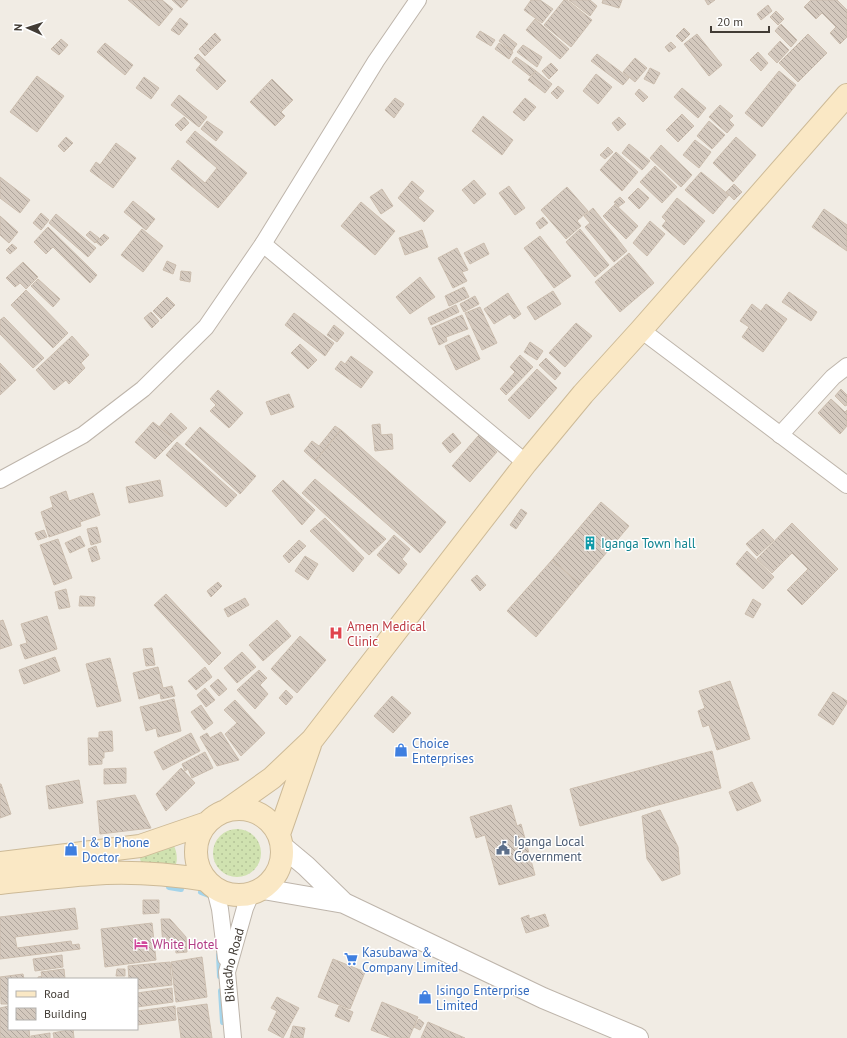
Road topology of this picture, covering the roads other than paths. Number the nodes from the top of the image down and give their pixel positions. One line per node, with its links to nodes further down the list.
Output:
1 (418, 0): 3 (street)
2 (847, 96): 4 (main road)
3 (263, 244): 7 (street); 8 (street)
4 (642, 330): 6 (street); 7 (main road)
5 (847, 366): 6 (street)
6 (780, 435): 9 (street)
7 (526, 463): 10 (main road)
8 (0, 480)
9 (847, 485)
10 (312, 740): 11 (main road); 13 (main road)
11 (227, 810): 12 (main road); 13 (main road)
12 (207, 823): 14 (main road); 16 (main road)
13 (281, 840): 17 (main road); 18 (street)
14 (0, 863)
15 (0, 882): 16 (main road)
16 (211, 884): 17 (main road); 19 (street)
17 (257, 891): 18 (street); 19 (street, Bikadho Road)
18 (344, 903): 21 (street)
19 (227, 972): 20 (street, Bikadho Road)
20 (233, 1038)
21 (638, 1038)

